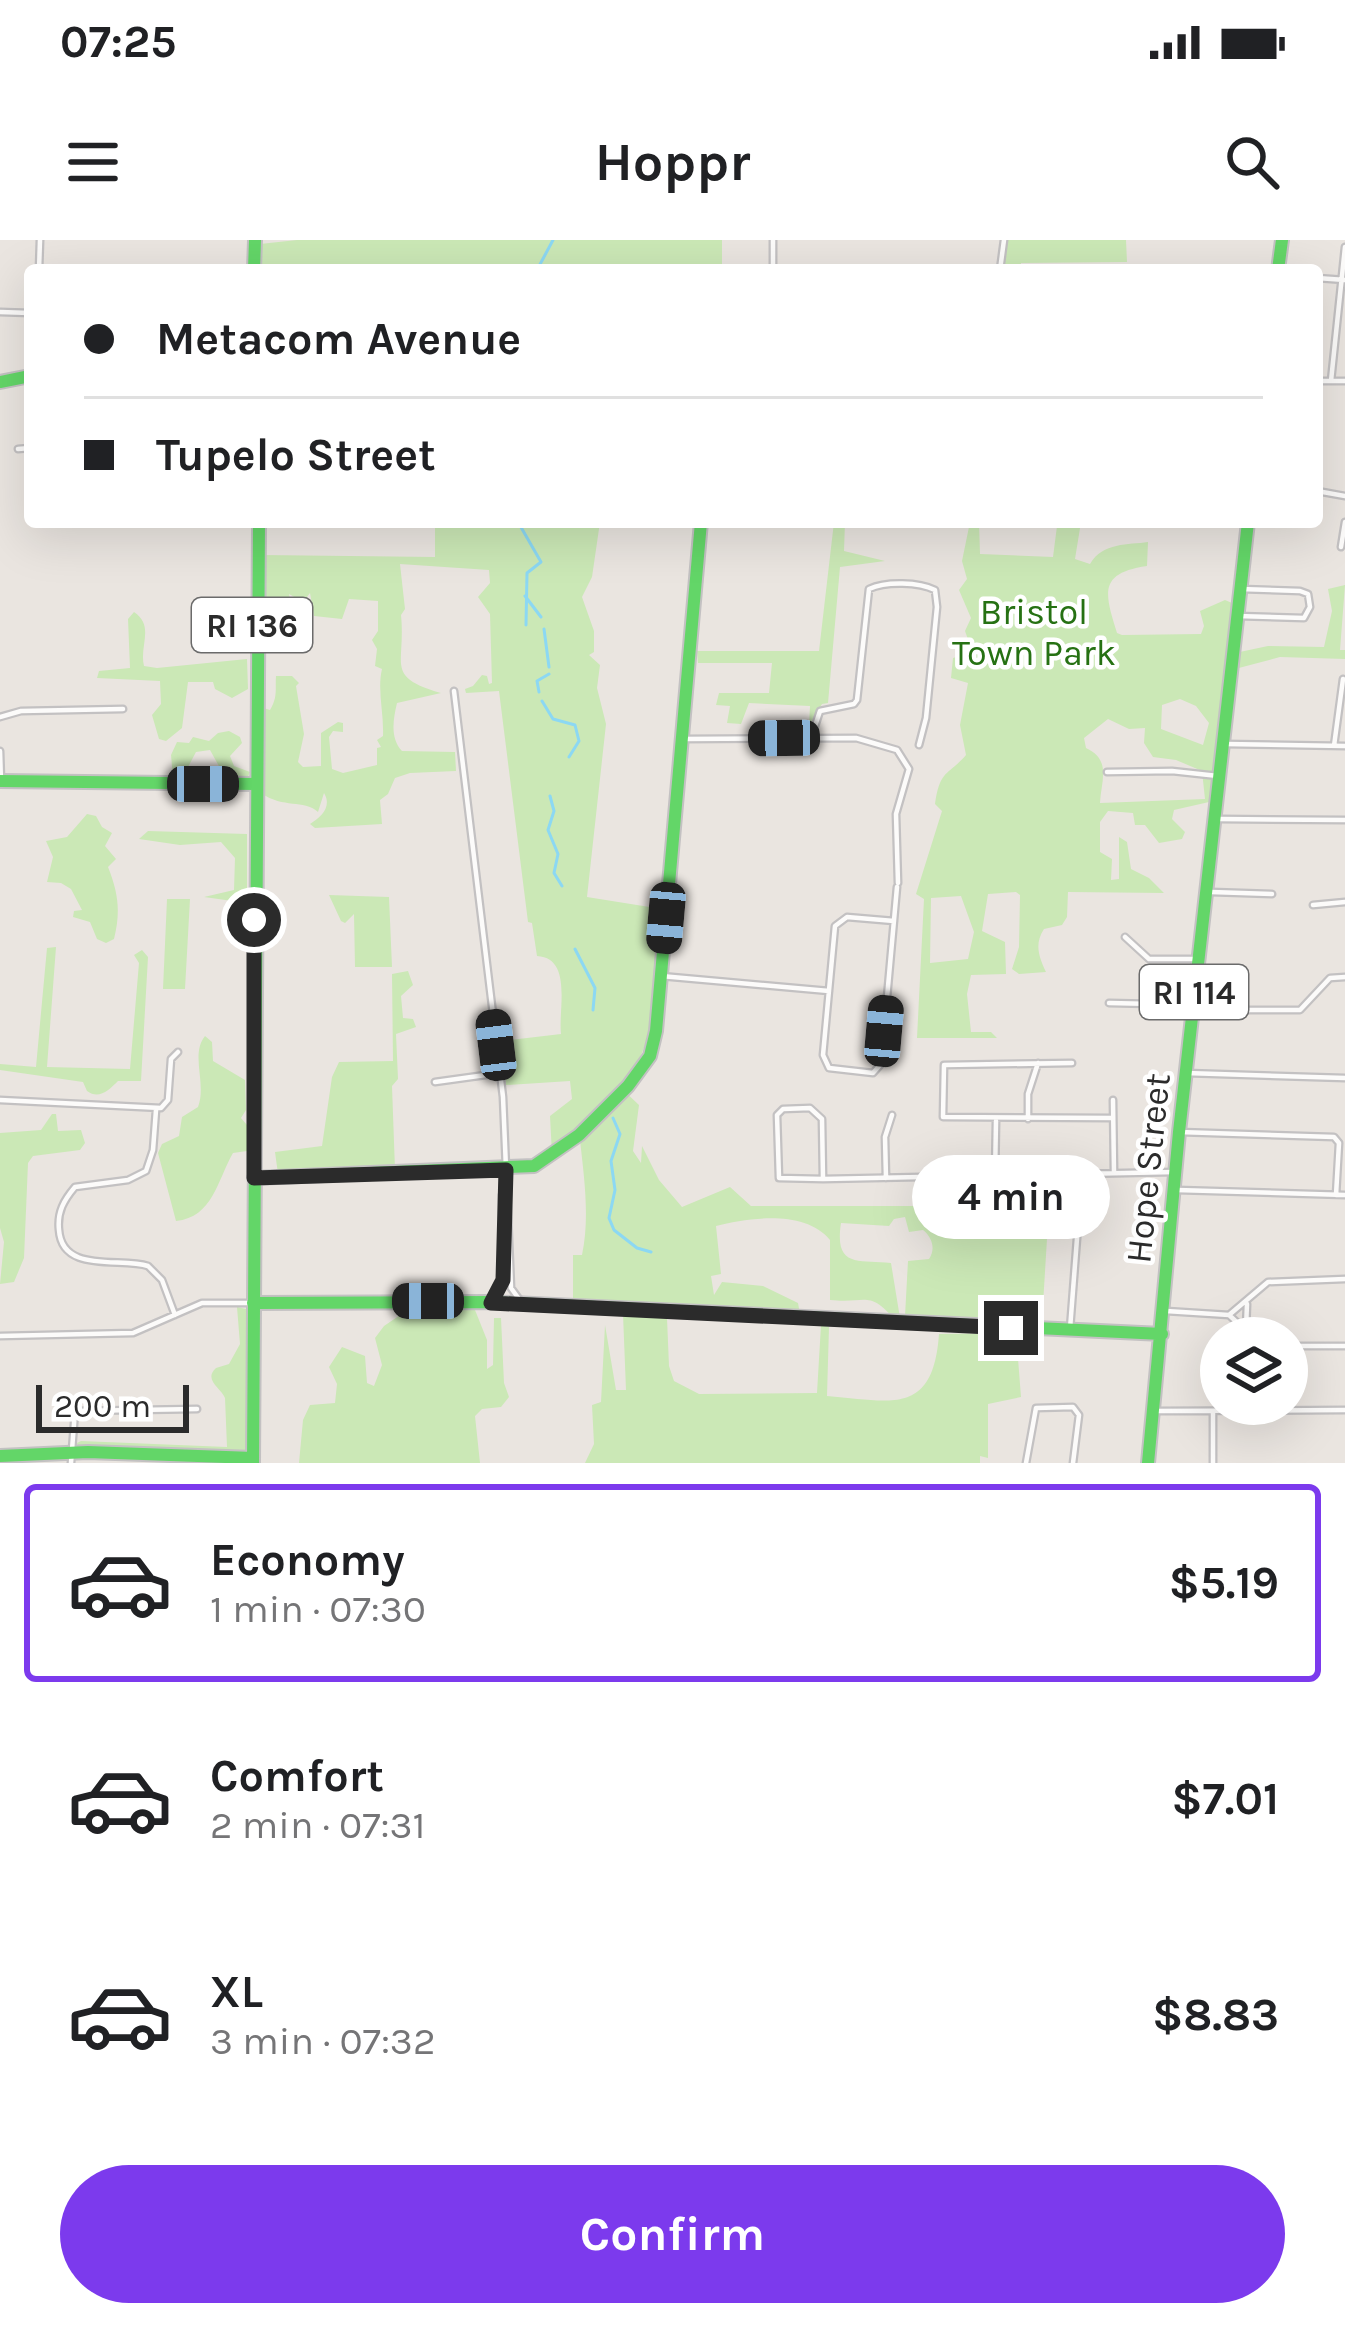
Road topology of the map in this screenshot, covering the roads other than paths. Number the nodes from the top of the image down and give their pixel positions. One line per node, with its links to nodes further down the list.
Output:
1 (1345, 247): 2 (street)
2 (1343, 280): 3 (street)
3 (1335, 340): 4 (street); 6 (street)
4 (1345, 340)
5 (1323, 381): 6 (street)
6 (1330, 381): 7 (street)
7 (1345, 381)
8 (24, 448): 9 (street)
9 (18, 449)
10 (1345, 522): 14 (street)
11 (255, 528): 31 (main road, RI 136)
12 (700, 528): 21 (main road)
13 (1247, 528): 15 (main road, Hope Street / RI 114)
14 (1341, 547)
15 (1240, 589): 16 (main road, Hope Street / RI 114); 16 (street)
16 (1237, 616): 23 (main road, Hope Street / RI 114)
17 (1343, 679): 25 (street)
18 (454, 691): 50 (street)
19 (122, 710): 20 (street)
20 (0, 717)
21 (682, 739): 22 (street); 41 (main road)
22 (811, 739): 24 (street); 38 (street)
23 (1223, 744): 25 (street); 29 (main road, Hope Street / RI 114)
24 (919, 745)
25 (1334, 746): 26 (street)
26 (1345, 746)
27 (0, 751): 30 (street)
28 (1107, 772): 29 (street)
29 (1218, 776): 32 (main road, Hope Street / RI 114)
30 (0, 781): 31 (main road)
31 (255, 784): 66 (main road, RI 136)
32 (1214, 819): 33 (street); 34 (main road, Hope Street / RI 114)
33 (1345, 820)
34 (1205, 892): 35 (street); 40 (main road, Hope Street / RI 114)
35 (1272, 894)
36 (1345, 902): 37 (street)
37 (1313, 905)
38 (894, 920): 43 (street); 43 (street)
39 (1125, 938): 40 (street)
40 (1198, 959): 45 (main road, Hope Street / RI 114)
41 (661, 976): 43 (street); 65 (main road)
42 (1345, 977): 45 (street)
43 (829, 991)
44 (1109, 1003): 45 (street)
45 (1192, 1010): 49 (main road, Hope Street / RI 114)
46 (178, 1052): 55 (street)
47 (1038, 1063): 48 (street); 58 (street); 59 (street)
48 (1072, 1064)
49 (1186, 1072): 51 (street); 60 (main road, Hope Street / RI 114)
50 (500, 1073): 52 (street); 65 (street)
51 (1345, 1078)
52 (435, 1082)
53 (0, 1100): 55 (street)
54 (1113, 1100): 57 (street)
55 (156, 1110): 78 (street)
56 (892, 1115): 67 (street)
57 (1113, 1118): 58 (street); 63 (street)
58 (1028, 1119): 59 (street)
59 (995, 1120): 64 (street)
60 (1179, 1132): 61 (main road, Hope Street / RI 114); 70 (street)
61 (1175, 1172): 63 (street); 69 (main road, Hope Street / RI 114)
62 (1082, 1174): 63 (street); 64 (street); 81 (street)
63 (1114, 1174)
64 (995, 1176): 67 (street)
65 (506, 1177): 66 (main road); 75 (street); 76 (street)
66 (254, 1178): 74 (main road, RI 136)
67 (886, 1178): 68 (street)
68 (823, 1179): 68 (street)
69 (1174, 1190): 70 (street); 77 (main road, Hope Street / RI 114)
70 (1336, 1195): 71 (street)
71 (1345, 1195)
72 (1345, 1280): 73 (street)
73 (1249, 1299): 79 (street); 80 (street)
74 (254, 1303): 75 (main road); 78 (street); 94 (main road, RI 136)
75 (491, 1303): 76 (main road)
76 (522, 1304): 81 (main road)
77 (1163, 1311): 79 (street); 82 (main road, Hope Street / RI 114)
78 (175, 1315): 83 (street)
79 (1228, 1316)
80 (1244, 1317)
81 (1070, 1329): 82 (main road)
82 (1162, 1334): 89 (main road, Hope Street / RI 114)
83 (0, 1336)
84 (1308, 1346): 85 (street)
85 (1345, 1346)
86 (197, 1409): 93 (street)
87 (1308, 1410): 88 (street)
88 (1345, 1410)
89 (1154, 1411): 90 (street); 97 (main road, Hope Street / RI 114)
90 (1200, 1411)
91 (1213, 1425): 98 (street)
92 (0, 1456): 93 (main road)
93 (71, 1458): 94 (main road)
94 (253, 1460)
95 (1026, 1463): 96 (street)
96 (1073, 1463)
97 (1148, 1463)
98 (1213, 1463)

